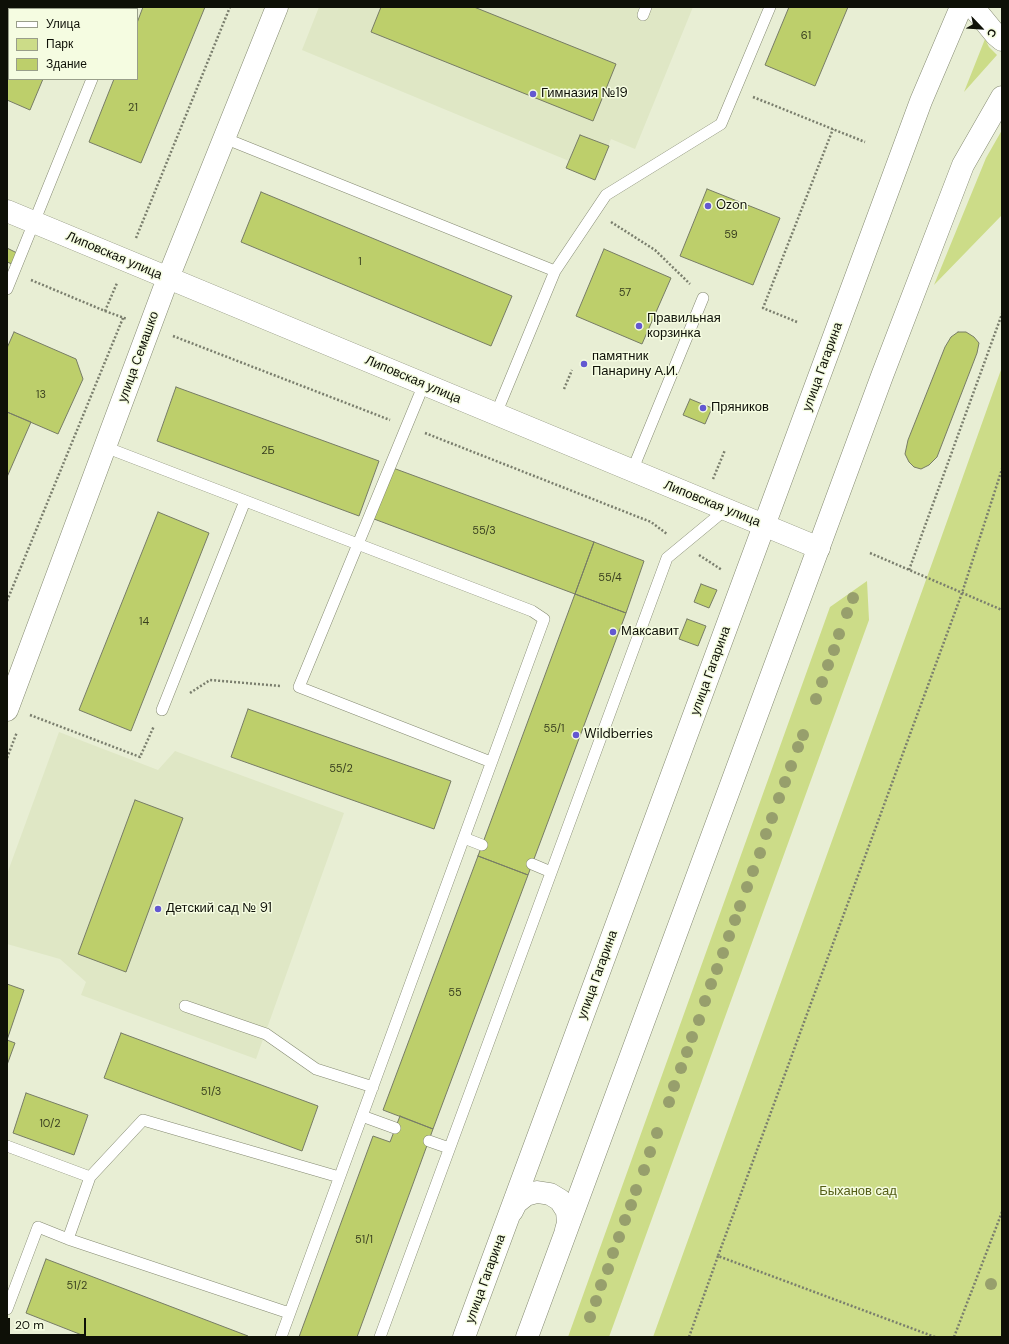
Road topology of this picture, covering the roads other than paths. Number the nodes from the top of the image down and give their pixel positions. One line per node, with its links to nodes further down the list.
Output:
1 (277, 7): 8 (main road, улица Семашко)
2 (770, 7): 11 (lane)
3 (961, 7): 21 (main road, улица Гагарина)
4 (973, 7): 5 (main road)
5 (1002, 40)
6 (92, 80): 10 (lane)
7 (1002, 97): 23 (main road)
8 (224, 138): 11 (lane); 12 (main road, улица Семашко)
9 (7, 211): 10 (main road, Липовская улица)
10 (34, 222): 12 (main road, Липовская улица); 13 (lane)
11 (555, 271): 16 (lane)
12 (168, 278): 15 (main road, Липовская улица); 17 (main road, улица Семашко)
13 (7, 289)
14 (703, 298): 18 (lane)
15 (424, 384): 16 (main road, Липовская улица); 22 (lane)
16 (496, 414): 18 (main road, Липовская улица)
17 (105, 447): 19 (lane); 24 (main road, улица Семашко)
18 (632, 471): 20 (main road, Липовская улица)
19 (245, 501): 22 (lane); 25 (lane)
20 (725, 510): 21 (main road, Липовская улица); 30 (lane)
21 (765, 526): 23 (main road, Липовская улица); 40 (main road, улица Гагарина)
22 (358, 545): 26 (lane); 26 (lane)
23 (819, 548): 41 (main road)
24 (7, 710)
25 (162, 710)
26 (492, 762): 27 (lane)
27 (464, 838): 28 (lane); 32 (lane)
28 (482, 845)
29 (532, 864): 30 (lane)
30 (551, 872): 37 (lane)
31 (185, 1006): 32 (lane)
32 (373, 1087): 33 (lane)
33 (362, 1116): 34 (lane); 39 (lane)
34 (395, 1128)
35 (429, 1141): 37 (lane)
36 (7, 1146): 38 (lane)
37 (449, 1148): 46 (lane)
38 (90, 1177): 39 (lane); 42 (lane)
39 (339, 1177): 44 (lane)
40 (510, 1214): 41 (main road); 47 (main road, улица Гагарина)
41 (564, 1235): 48 (main road)
42 (68, 1239): 43 (lane); 44 (lane)
43 (7, 1309)
44 (290, 1313): 45 (lane)
45 (281, 1337)
46 (380, 1337)
47 (464, 1337)
48 (527, 1337)

